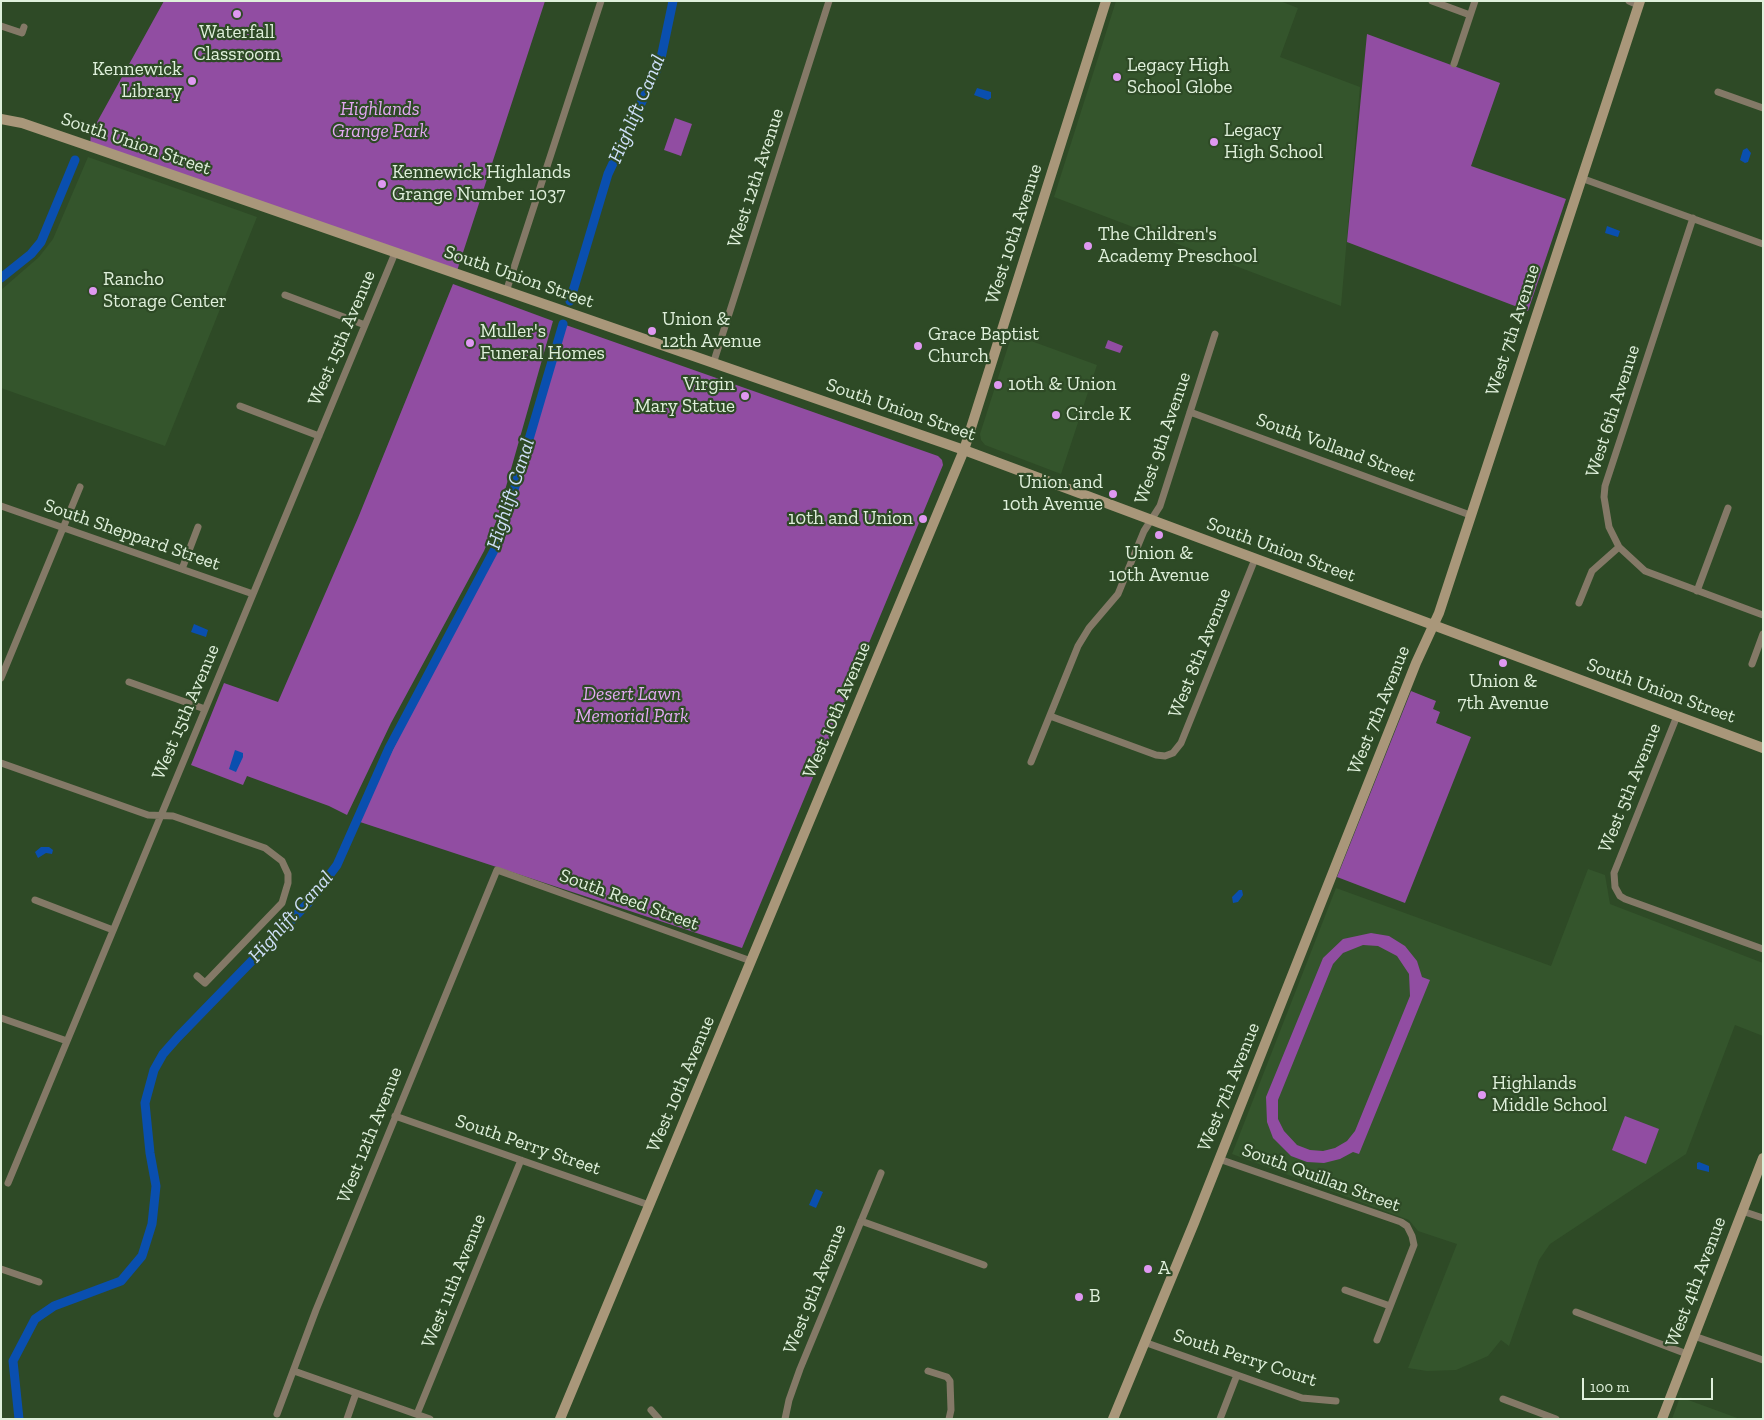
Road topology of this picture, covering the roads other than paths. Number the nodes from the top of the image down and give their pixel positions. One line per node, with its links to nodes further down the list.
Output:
1 (601, 1): 20 (street)
2 (829, 1): 24 (street, West 12th Avenue)
3 (1106, 1): 28 (main road, West 10th Avenue)
4 (1432, 1): 7 (street)
5 (1475, 1): 7 (street)
6 (1636, 2): 16 (main road, West 7th Avenue)
7 (1470, 15): 10 (street)
8 (1, 26): 9 (street)
9 (24, 27)
10 (1454, 64)
11 (1718, 92): 12 (street)
12 (1763, 108)
13 (1, 112): 15 (main road, South Union Street)
14 (1, 120): 15 (main road, South Union Street)
15 (22, 123): 19 (main road, South Union Street)
16 (1581, 178): 17 (street); 32 (main road, West 7th Avenue)
17 (1693, 218): 18 (street); 36 (street, West 6th Avenue)
18 (1763, 244)
19 (395, 253): 20 (main road, South Union Street); 22 (street, West 15th Avenue)
20 (506, 292): 24 (main road, South Union Street)
21 (285, 296): 22 (street)
22 (365, 325): 27 (street, West 15th Avenue)
23 (1215, 334): 26 (street, West 9th Avenue)
24 (713, 364): 28 (main road, South Union Street)
25 (240, 406): 27 (street)
26 (1190, 412): 32 (street, South Volland Street); 33 (street, West 9th Avenue)
27 (319, 436): 40 (street, West 15th Avenue)
28 (964, 450): 33 (main road, South Union Street); 59 (main road, West 10th Avenue)
29 (80, 487): 35 (street)
30 (1, 506): 35 (street, South Sheppard Street)
31 (1728, 508): 39 (street)
32 (1470, 515): 43 (main road, West 7th Avenue)
33 (1151, 520): 37 (main road, South Union Street); 49 (street, West 9th Avenue)
34 (198, 527): 38 (street)
35 (63, 528): 38 (street, South Sheppard Street); 46 (street)
36 (1619, 547): 39 (street); 41 (street)
37 (1255, 559): 43 (main road, South Union Street); 49 (street, West 8th Avenue)
38 (182, 569): 40 (street, South Sheppard Street)
39 (1697, 591): 42 (street)
40 (253, 594): 48 (street, West 15th Avenue)
41 (1578, 603)
42 (1763, 615)
43 (1433, 625): 50 (main road, South Union Street); 65 (main road, West 7th Avenue)
44 (1763, 634): 45 (street)
45 (1752, 664)
46 (1, 678)
47 (129, 682): 48 (street)
48 (205, 709): 54 (street, West 15th Avenue)
49 (1050, 716): 52 (street, West 9th Avenue)
50 (1676, 716): 51 (main road, South Union Street); 58 (street, West 5th Avenue)
51 (1763, 748)
52 (1031, 762)
53 (1, 763): 54 (street)
54 (161, 815): 57 (street, West 15th Avenue); 60 (street)
55 (497, 870): 59 (street, South Reed Street); 63 (street, West 12th Avenue)
56 (35, 900): 57 (street)
57 (113, 930): 62 (street, West 15th Avenue)
58 (1763, 950)
59 (751, 961): 69 (main road, West 10th Avenue)
60 (197, 976)
61 (1, 1018): 62 (street)
62 (67, 1041): 68 (street, West 15th Avenue)
63 (395, 1116): 66 (street, South Perry Street); 84 (street, West 12th Avenue)
64 (1763, 1158): 70 (main road, West 4th Avenue)
65 (1219, 1159): 77 (street, South Quillan Street); 81 (main road, West 7th Avenue)
66 (521, 1160): 69 (street, South Perry Street); 92 (street, West 11th Avenue)
67 (881, 1173): 72 (street, West 9th Avenue)
68 (8, 1183)
69 (650, 1205): 95 (main road, West 10th Avenue)
70 (1742, 1211): 71 (street); 79 (main road, West 4th Avenue)
71 (1763, 1218)
72 (861, 1221): 73 (street); 97 (street, West 9th Avenue)
73 (984, 1264)
74 (1, 1269): 75 (street)
75 (39, 1282)
76 (1345, 1290): 77 (street)
77 (1390, 1306): 80 (street)
78 (1576, 1312): 82 (street)
79 (1694, 1336): 82 (main road, West 4th Avenue); 83 (street)
80 (1376, 1340)
81 (1144, 1342): 86 (street, South Perry Court); 99 (main road, West 7th Avenue)
82 (1687, 1354): 102 (main road, West 4th Avenue)
83 (1763, 1360)
84 (294, 1371): 87 (street); 91 (street, West 12th Avenue)
85 (928, 1371): 98 (street)
86 (1238, 1375): 89 (street, South Perry Court); 100 (street)
87 (356, 1392): 92 (street); 93 (street)
88 (1503, 1400): 101 (street)
89 (1336, 1401)
90 (651, 1410): 96 (street)
91 (277, 1414)
92 (417, 1414): 94 (street)
93 (347, 1419)
94 (430, 1419)
95 (560, 1419)
96 (658, 1419)
97 (785, 1419)
98 (949, 1419)
99 (1114, 1419)
100 (1220, 1419)
101 (1556, 1419)
102 (1662, 1419)

